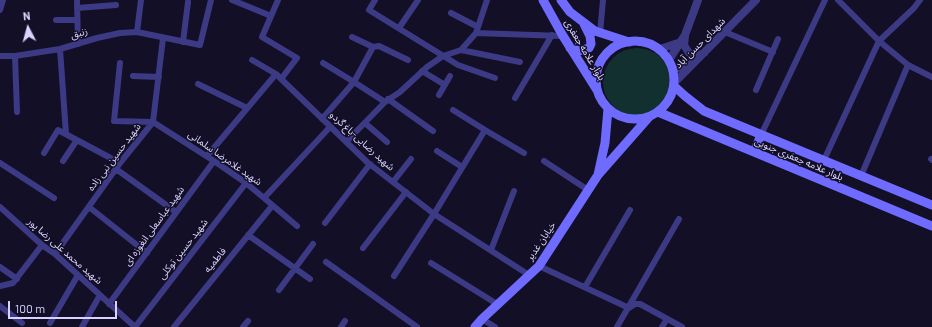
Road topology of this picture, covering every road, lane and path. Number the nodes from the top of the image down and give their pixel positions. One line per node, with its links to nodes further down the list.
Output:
1 (3, 0): 21 (street)
2 (77, 0): 20 (street)
3 (141, 0): 29 (street)
4 (211, 0): 39 (street, زنبق)
5 (232, 0): 23 (street)
6 (278, 0): 23 (street)
7 (375, 0): 27 (street)
8 (418, 0): 27 (street)
9 (487, 0): 28 (street)
10 (543, 0): 33 (main road, بلوار علامه جعفری)
11 (561, 0): 26 (main road, بلوار علامه جعفری)
12 (603, 0): 31 (street)
13 (698, 0): 36 (street)
14 (756, 0): 30 (street, شهدای حسن آباد)
15 (825, 0): 91 (street)
16 (838, 0): 38 (street)
17 (920, 0): 38 (street)
18 (188, 2): 39 (street)
19 (116, 5): 20 (street)
20 (77, 8): 25 (street)
21 (0, 10)
22 (451, 13): 28 (street)
23 (271, 16): 68 (street)
24 (56, 20): 25 (street)
25 (77, 20): 41 (street)
26 (583, 23): 31 (main road, بلوار علامه جعفری); 43 (main road)
27 (399, 28): 51 (street)
28 (477, 30): 32 (street); 45 (street)
29 (136, 32): 35 (street, زنبق); 41 (street, زنبق)
30 (725, 32): 47 (street, شهدای حسن آباد); 48 (street)
31 (600, 33): 40 (main road, بلوار علامه جعفری)
32 (552, 35): 33 (street); 76 (street)
33 (563, 36): 43 (main road, بلوار علامه جعفری)
34 (352, 37): 42 (street)
35 (163, 38): 39 (street, زنبق); 65 (street, شهید حسین نبی زاده)
36 (683, 39): 46 (street); 47 (street); 55 (street)
37 (778, 39): 48 (street)
38 (879, 41): 59 (street); 101 (street)
39 (183, 42)
40 (629, 42): 46 (main road); 74 (main road)
41 (78, 44): 44 (street, زنبق)
42 (373, 47): 54 (street); 69 (street)
43 (570, 48): 74 (main road, بلوار علامه جعفری)
44 (60, 49): 50 (street, زنبق); 90 (street)
45 (461, 50): 51 (street); 56 (street)
46 (660, 50): 55 (main road)
47 (707, 51): 52 (street, شهدای حسن آباد)
48 (773, 52): 73 (street)
49 (0, 56): 50 (street, زنبق)
50 (15, 56): 81 (street)
51 (443, 56): 61 (street); 67 (street)
52 (700, 58): 60 (street); 71 (street, شهدای حسن آباد)
53 (252, 60): 62 (street, شهید رضایی-باغ گردو)
54 (408, 60)
55 (669, 60): 60 (main road)
56 (520, 62)
57 (120, 63): 85 (street)
58 (323, 63): 69 (street)
59 (908, 65): 66 (street); 110 (street)
60 (673, 70): 71 (main road)
61 (422, 71): 72 (street); 77 (street)
62 (276, 74): 68 (street, شهید رضایی-باغ گردو); 78 (street)
63 (133, 76): 65 (street)
64 (450, 76): 72 (street)
65 (159, 77): 85 (street, شهید حسین نبی زاده)
66 (932, 77)
67 (495, 78)
68 (282, 79): 84 (street, شهید رضایی-باغ گردو)
69 (354, 82): 77 (street); 84 (street)
70 (198, 84): 78 (street)
71 (675, 84): 82 (main road); 91 (main road, بلوار علامه جعفری جنوبی)
72 (445, 85): 75 (street)
73 (756, 90)
74 (597, 91): 79 (main road)
75 (439, 95)
76 (515, 98)
77 (387, 100): 86 (street); 89 (street)
78 (247, 108): 99 (street)
79 (608, 109): 83 (main road); 109 (main road)
80 (453, 110): 88 (street)
81 (18, 112)
82 (658, 112): 83 (main road); 96 (main road, بلوار علامه جعفری جنوبی)
83 (649, 117): 109 (main road)
84 (322, 119): 87 (street, شهید رضایی-باغ گردو)
85 (153, 122): 99 (street, شهید غلامرضا سلمانی); 107 (street, شهید حسین نبی زاده)
86 (365, 123): 93 (street); 94 (street)
87 (330, 127): 93 (street, شهید رضایی-باغ گردو); 117 (street, شهید غلامرضا سلمانی)
88 (485, 130): 98 (street); 108 (street)
89 (433, 131)
90 (66, 134): 92 (street); 97 (street)
91 (761, 134): 96 (main road); 101 (main road, بلوار علامه جعفری جنوبی)
92 (76, 140): 102 (street); 107 (street)
93 (346, 142): 106 (street, شهید رضایی-باغ گردو)
94 (387, 142)
95 (437, 152): 108 (street)
96 (754, 152): 128 (main road, بلوار علامه جعفری جنوبی)
97 (44, 153)
98 (524, 153)
99 (207, 156): 103 (street, شهید غلامرضا سلمانی)
100 (411, 159): 111 (street)
101 (824, 160): 110 (main road, بلوار علامه جعفری جنوبی)
102 (64, 161)
103 (214, 161): 112 (street, شهید غلامرضا سلمانی); 123 (street, شهید عباسعلی انغوزه ای)
104 (544, 161): 113 (street)
105 (0, 163): 116 (street)
106 (370, 164): 111 (street, شهید رضایی-باغ گردو); 126 (street)
107 (118, 166): 121 (street, شهید حسین نبی زاده); 123 (street)
108 (462, 167): 124 (street)
109 (598, 175): 113 (main road, خیابان غدیر)
110 (862, 176): 118 (main road, بلوار علامه جعفری جنوبی)
111 (392, 182): 115 (street, شهید رضایی-باغ گردو)
112 (246, 183): 117 (street, شهید غلامرضا سلمانی); 161 (street, شهید حسین توکلی)
113 (588, 190): 138 (main road, خیابان غدیر)
114 (514, 191): 133 (street)
115 (406, 192): 124 (street, شهید رضایی-باغ گردو); 132 (street)
116 (54, 198)
117 (264, 198): 119 (street)
118 (932, 205)
119 (272, 206): 127 (street); 129 (street, فاطمیه)
120 (0, 207): 131 (street, شهید محمد علی رضا پور)
121 (89, 207): 134 (street); 135 (street, شهید حسین نبی زاده)
122 (630, 210): 147 (street)
123 (176, 212): 134 (street, شهید عباسعلی انغوزه ای)
124 (434, 214): 133 (street, شهید رضایی-باغ گردو); 143 (street)
125 (679, 218): 153 (street)
126 (326, 223)
127 (297, 226)
128 (932, 226)
129 (248, 235): 140 (street); 162 (street, فاطمیه)
130 (313, 244): 140 (street)
131 (42, 245): 135 (street, شهید محمد علی رضا پور); 144 (street)
132 (362, 248)
133 (491, 250): 142 (street, شهید رضایی-باغ گردو)
134 (147, 253): 150 (street, شهید عباسعلی انغوزه ای)
135 (55, 254): 141 (street, شهید محمد علی رضا پور)
136 (326, 262): 165 (street)
137 (431, 263): 151 (street)
138 (539, 266): 142 (main road, خیابان غدیر); 147 (street)
139 (0, 267): 144 (street)
140 (295, 268): 145 (street); 148 (street)
141 (78, 275): 149 (street, شهید محمد علی رضا پور); 159 (street)
142 (529, 275): 151 (main road, خیابان غدیر)
143 (394, 276)
144 (17, 278): 146 (street)
145 (310, 279)
146 (0, 286)
147 (585, 287): 153 (street)
148 (279, 290)
149 (100, 296): 150 (street, شهید محمد علی رضا پور); 160 (street)
150 (110, 304): 161 (street, شهید محمد علی رضا پور)
151 (497, 304): 154 (main road, خیابان غدیر)
152 (0, 306): 158 (street)
153 (629, 308): 155 (street); 168 (street)
154 (482, 319): 166 (main road, خیابان غدیر); 167 (street)
155 (667, 319): 169 (street); 170 (street)
156 (345, 320): 164 (street)
157 (248, 321): 163 (street)
158 (22, 323)
159 (50, 323)
160 (82, 327)
161 (135, 327)
162 (174, 327)
163 (243, 327)
164 (341, 327)
165 (418, 327)
166 (475, 327)
167 (496, 327)
168 (618, 327)
169 (662, 327)
170 (682, 327)

